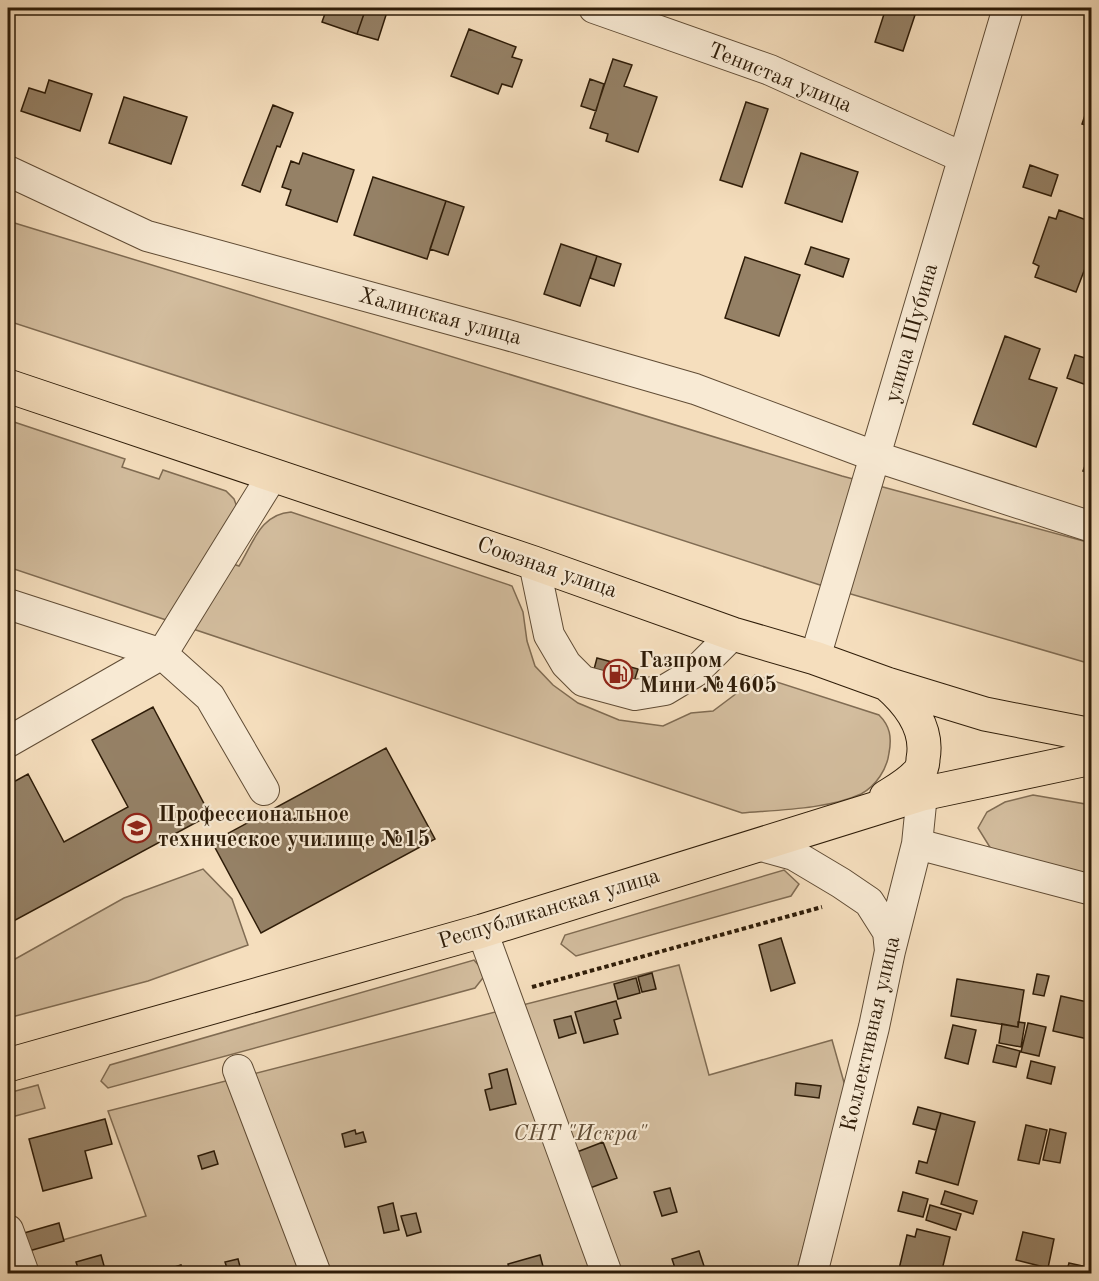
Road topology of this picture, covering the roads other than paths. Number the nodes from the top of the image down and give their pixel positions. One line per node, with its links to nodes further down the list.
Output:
1 (594, 8): 3 (street, Тенистая улица)
2 (1008, 8): 3 (street, улица Шубина)
3 (962, 157): 6 (street, улица Шубина)
4 (8, 171): 6 (street, Халинская улица)
5 (8, 386): 7 (main road, Союзная улица)
6 (876, 457): 8 (street, Халинская улица); 13 (street, улица Шубина)
7 (272, 476): 9 (main road, Союзная улица); 12 (street)
8 (1092, 527)
9 (534, 563): 11 (main road, Союзная улица); 11 (street)
10 (8, 604): 12 (street)
11 (733, 634): 13 (main road, Союзная улица)
12 (162, 654): 16 (street); 18 (street)
13 (815, 658): 14 (main road, Союзная улица)
14 (886, 684): 15 (main road, Союзная улица); 20 (main road)
15 (1092, 735)
16 (8, 742)
17 (1092, 758): 19 (main road, Республиканская улица)
18 (264, 790)
19 (922, 794): 20 (main road, Республиканская улица); 21 (street, Коллективная улица)
20 (855, 814): 22 (main road, Республиканская улица)
21 (917, 844): 23 (street); 25 (street, Коллективная улица)
22 (758, 845): 24 (main road, Республиканская улица); 25 (street)
23 (1092, 890)
24 (482, 931): 26 (main road, Республиканская улица); 31 (street)
25 (890, 951): 32 (street, Коллективная улица)
26 (8, 1065)
27 (238, 1070): 30 (street)
28 (8, 1230): 29 (street)
29 (24, 1274)
30 (316, 1274)
31 (607, 1274)
32 (812, 1274)

